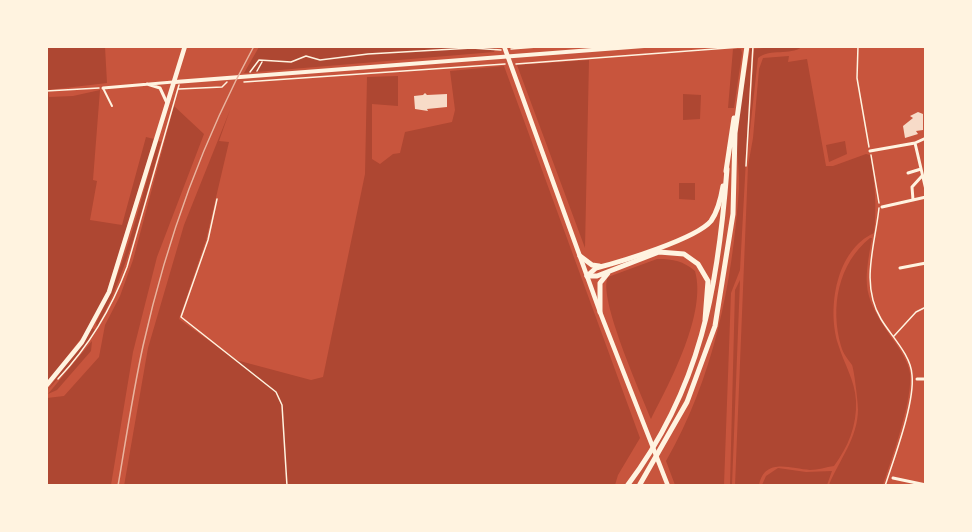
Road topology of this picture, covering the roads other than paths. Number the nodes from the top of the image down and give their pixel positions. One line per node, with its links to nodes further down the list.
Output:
1 (185, 46): 6 (main road)
2 (644, 46): 5 (street)
3 (747, 46): 8 (highway)
4 (505, 48): 5 (main road)
5 (508, 57): 6 (street); 23 (main road)
6 (174, 82): 7 (street); 11 (main road)
7 (146, 83): 9 (street); 11 (street)
8 (742, 87): 15 (highway); 36 (highway)
9 (103, 88): 10 (street)
10 (112, 106)
11 (168, 106): 32 (main road)
12 (926, 138): 13 (street)
13 (915, 143): 14 (street); 16 (street)
14 (870, 152)
15 (727, 169): 26 (highway); 29 (highway)
16 (921, 169): 17 (street); 18 (street)
17 (908, 172)
18 (922, 176): 19 (street); 21 (street)
19 (926, 190)
20 (926, 197): 21 (street)
21 (913, 200): 22 (street)
22 (882, 207)
23 (580, 256): 26 (highway); 27 (main road)
24 (926, 263): 25 (street)
25 (900, 268)
26 (608, 269): 27 (highway); 28 (highway); 29 (highway)
27 (587, 276): 28 (main road)
28 (600, 312): 37 (main road)
29 (702, 341): 35 (highway)
30 (917, 379): 31 (street)
31 (926, 379)
32 (46, 386)
33 (893, 478): 34 (street)
34 (926, 485)
35 (627, 486)
36 (639, 486)
37 (668, 486)

